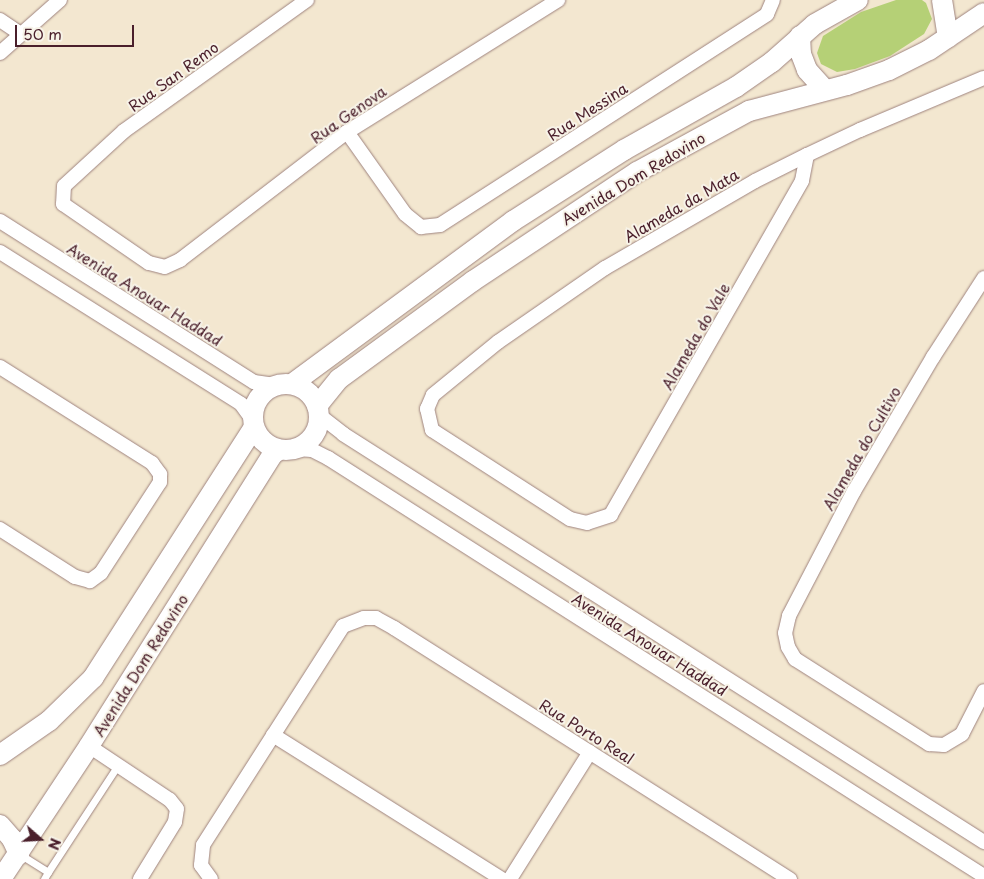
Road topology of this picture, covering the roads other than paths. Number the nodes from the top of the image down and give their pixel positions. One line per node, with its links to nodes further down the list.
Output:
1 (60, 0): 9 (street)
2 (307, 0): 19 (street, Rua San Remo)
3 (558, 0): 15 (street, Rua Genova)
4 (773, 0): 15 (street, Rua Messina)
5 (858, 0): 10 (street, Avenida Dom Redovino)
6 (942, 0): 11 (street)
7 (984, 13): 11 (street, Avenida Dom Redovino)
8 (0, 20): 9 (street)
9 (21, 34): 12 (street)
10 (800, 36): 14 (street); 22 (street, Avenida Dom Redovino)
11 (948, 38): 14 (street, Avenida Dom Redovino)
12 (0, 53)
13 (984, 78): 16 (street, Alameda da Mata)
14 (825, 90): 23 (street, Avenida Dom Redovino)
15 (347, 132): 19 (street, Rua Genova)
16 (807, 155): 26 (street, Alameda do Vale); 26 (street, Alameda da Mata)
17 (0, 221): 22 (street, Avenida Anouar Haddad)
18 (0, 252): 24 (street)
19 (165, 268)
20 (984, 278): 28 (street, Alameda do Cultivo)
21 (0, 367): 27 (street)
22 (284, 385): 23 (street); 24 (street, Avenida Dom Redovino)
23 (318, 411): 25 (street, Avenida Dom Redovino); 35 (street, Avenida Anouar Haddad)
24 (253, 423): 25 (street); 32 (street, Avenida Dom Redovino)
25 (287, 449): 30 (street, Avenida Dom Redovino); 38 (street, Avenida Anouar Haddad)
26 (596, 522)
27 (0, 529)
28 (984, 690)
29 (273, 736): 31 (street, Rua Porto Real); 42 (street); 43 (street)
30 (89, 746): 33 (street); 36 (street, Avenida Dom Redovino)
31 (590, 752): 44 (street); 45 (street, Rua Porto Real)
32 (0, 755)
33 (118, 765): 37 (lane); 41 (street)
34 (0, 825): 36 (street)
35 (984, 842)
36 (19, 854): 37 (lane); 39 (street, Avenida Dom Redovino)
37 (48, 872): 40 (lane)
38 (984, 876)
39 (1, 879)
40 (44, 879)
41 (140, 879)
42 (211, 879)
43 (502, 879)
44 (510, 879)
45 (790, 879)

